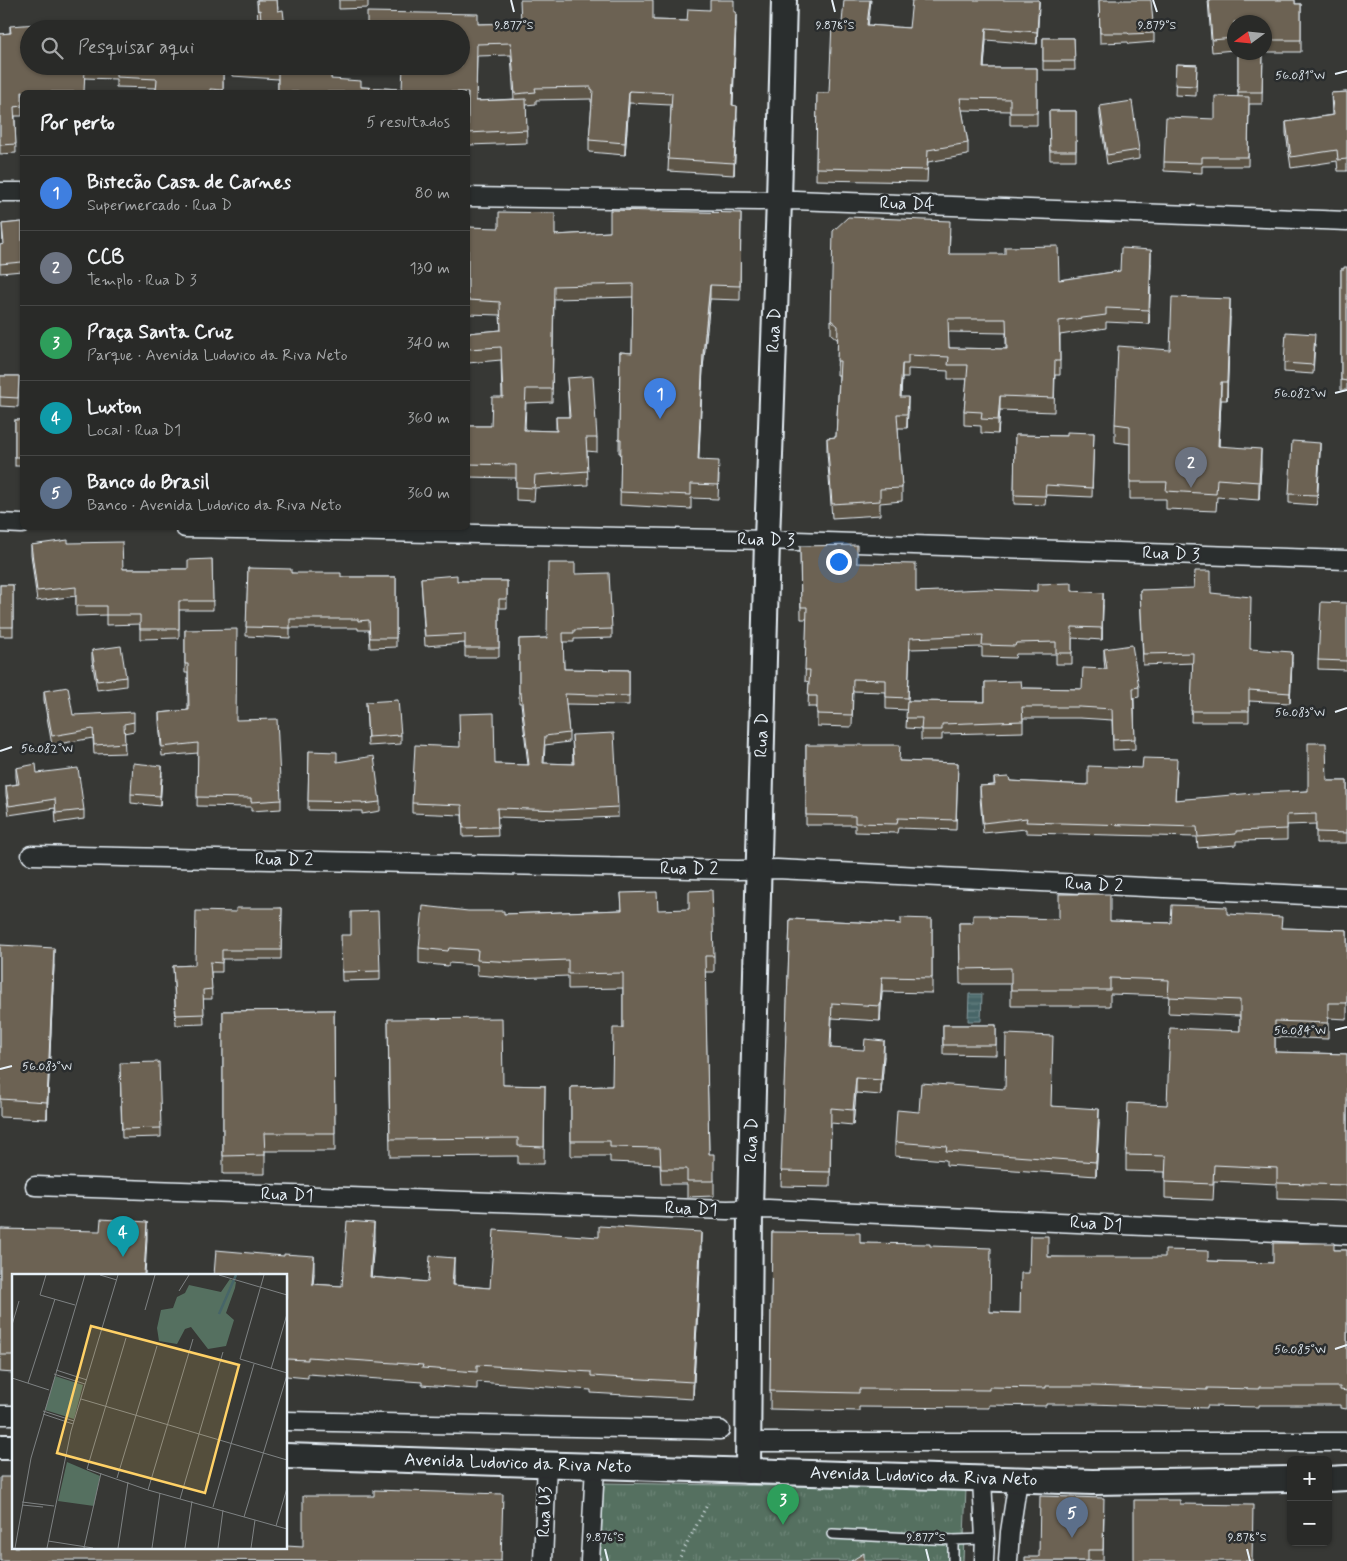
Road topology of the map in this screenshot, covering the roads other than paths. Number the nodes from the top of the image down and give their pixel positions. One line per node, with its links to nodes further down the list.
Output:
1 (784, 0): 5 (street, Rua D)
2 (0, 192): 3 (street)
3 (20, 192)
4 (470, 197): 5 (street, Rua D4)
5 (779, 200): 6 (street, Rua D4); 10 (street, Rua D)
6 (1347, 221)
7 (0, 523): 8 (street)
8 (20, 524)
9 (283, 530): 10 (street, Rua D 3)
10 (767, 540): 11 (street, Rua D 3); 13 (street, Rua D)
11 (1347, 560)
12 (31, 855): 13 (street, Rua D 2)
13 (760, 868): 14 (street, Rua D 2); 16 (street, Rua D)
14 (1347, 897)
15 (35, 1186): 16 (street, Rua D1)
16 (750, 1209): 17 (street, Rua D1); 25 (street, Rua D)
17 (1347, 1235)
18 (288, 1421): 19 (street)
19 (720, 1430)
20 (761, 1442): 21 (street)
21 (1347, 1442)
22 (288, 1456): 23 (street, Avenida Ludovico da Riva Neto)
23 (548, 1463): 24 (street, Avenida Ludovico da Riva Neto); 34 (street, Rua U3)
24 (595, 1466): 25 (street, Avenida Ludovico da Riva Neto); 35 (street)
25 (748, 1471): 27 (street, Avenida Ludovico da Riva Neto)
26 (1347, 1478): 29 (street)
27 (982, 1479): 30 (street, Avenida Ludovico da Riva Neto); 32 (street)
28 (1287, 1479): 30 (street, Avenida Ludovico da Riva Neto)
29 (1332, 1479)
30 (1018, 1480): 38 (street)
31 (832, 1534): 33 (lane)
32 (985, 1539): 33 (lane); 37 (street)
33 (953, 1540): 36 (lane)
34 (543, 1561)
35 (590, 1561)
36 (952, 1561)
37 (984, 1561)
38 (1008, 1561)

